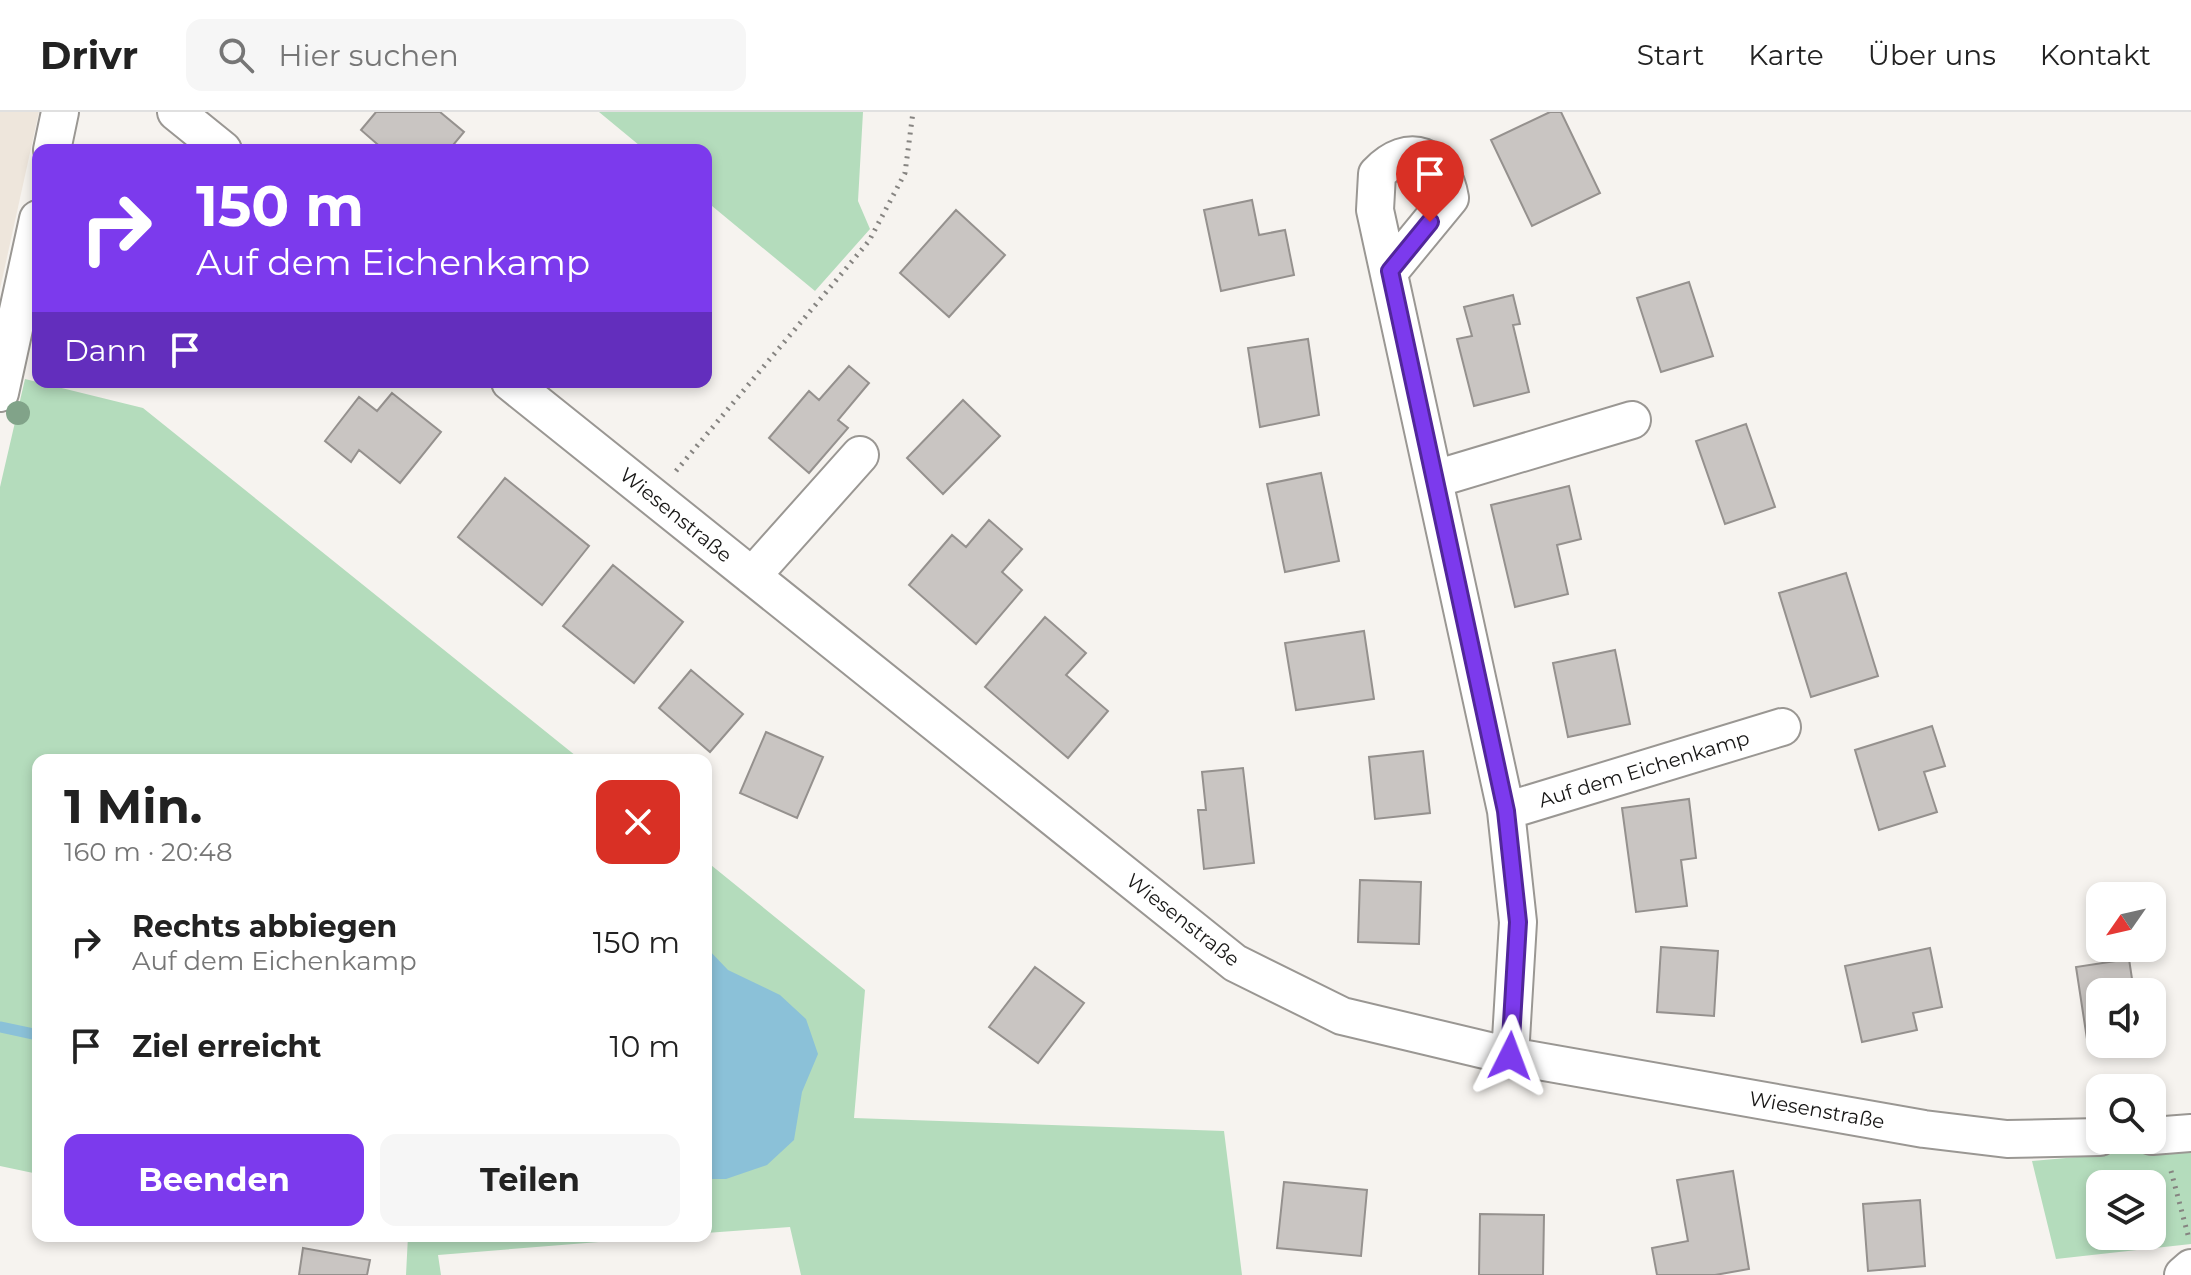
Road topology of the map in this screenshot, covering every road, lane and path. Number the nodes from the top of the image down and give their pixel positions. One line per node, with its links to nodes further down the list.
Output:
1 (60, 112): 4 (street)
2 (176, 112): 5 (street)
3 (913, 112): 13 (path)
4 (53, 144)
5 (216, 144)
6 (32, 246): 9 (street)
7 (1390, 271): 12 (street)
8 (518, 388): 13 (street, Wiesenstraße)
9 (0, 393)
10 (1632, 420): 12 (street)
11 (860, 455): 14 (street)
12 (1435, 479): 16 (street)
13 (654, 497): 14 (street, Wiesenstraße)
14 (752, 576): 17 (street, Wiesenstraße)
15 (1782, 727): 16 (street, Auf dem Eichenkamp)
16 (1506, 811): 17 (street)
17 (1510, 1056): 19 (street, Wiesenstraße)
18 (2168, 1135): 20 (path)
19 (2086, 1137)
20 (2191, 1246)
21 (2191, 1268): 22 (street)
22 (2183, 1275)

